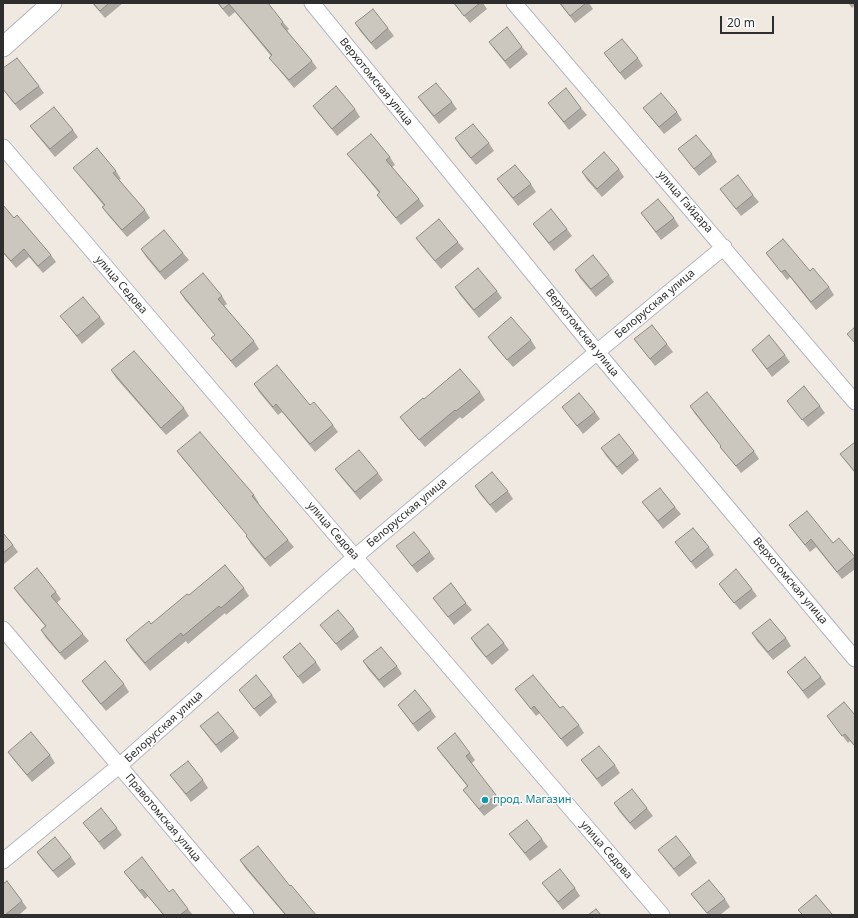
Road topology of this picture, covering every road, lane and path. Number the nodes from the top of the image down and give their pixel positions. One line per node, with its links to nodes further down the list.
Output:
1 (52, 3): 4 (street)
2 (312, 3): 7 (street, Верхотомская улица)
3 (514, 3): 6 (street, улица Гайдара)
4 (3, 47)
5 (3, 147): 9 (street, улица Седова)
6 (724, 247): 7 (street, Белорусская улица); 8 (street, улица Гайдара)
7 (597, 352): 9 (street, Белорусская улица); 11 (street, Верхотомская улица)
8 (855, 402)
9 (355, 557): 12 (street, Белорусская улица); 15 (street, улица Седова)
10 (3, 629): 12 (street, Правотомская улица)
11 (855, 659)
12 (119, 766): 13 (street, Белорусская улица); 14 (street, Правотомская улица)
13 (3, 861)
14 (246, 915)
15 (662, 915)

